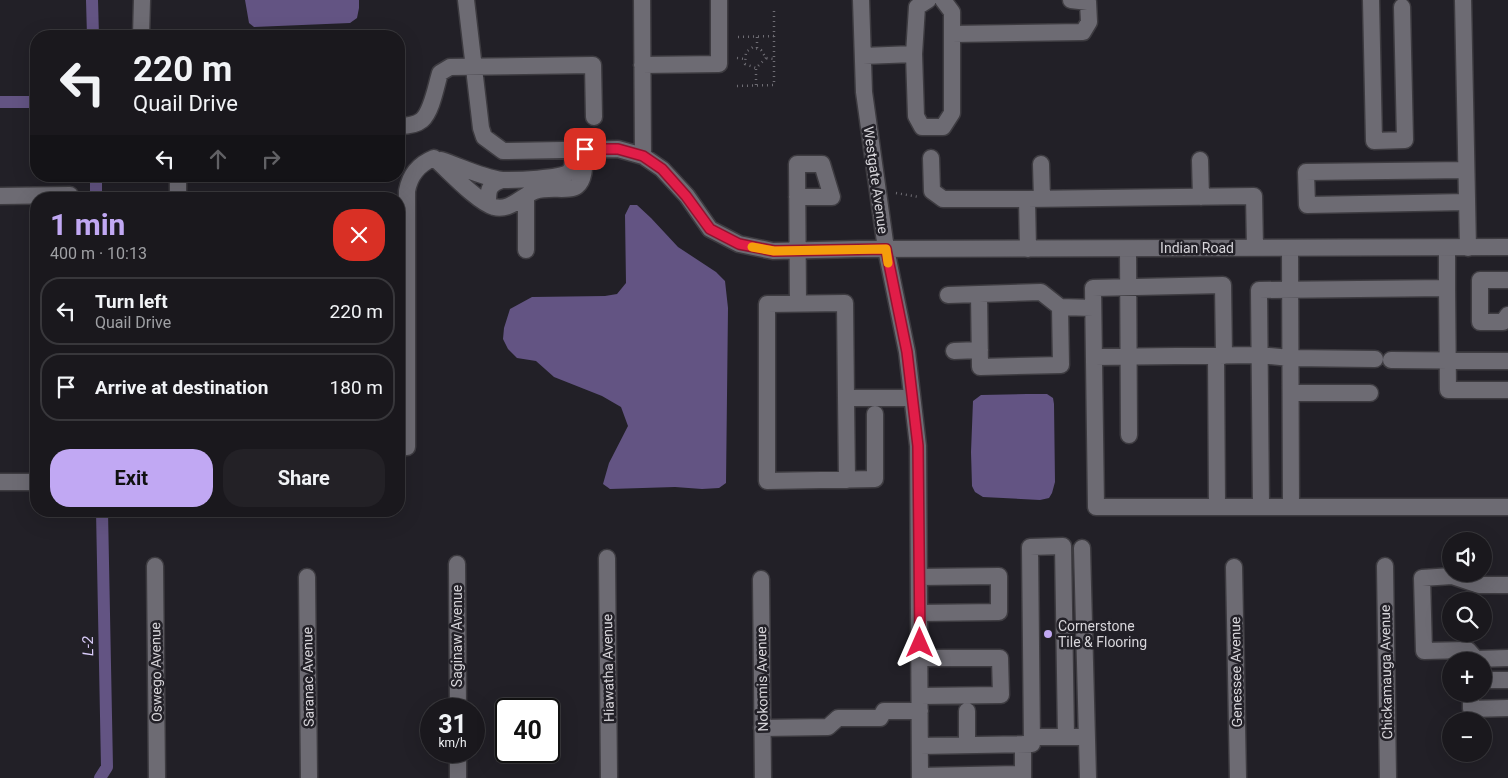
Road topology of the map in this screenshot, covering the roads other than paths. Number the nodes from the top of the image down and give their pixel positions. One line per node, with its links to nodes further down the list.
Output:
1 (142, 0): 12 (street)
2 (466, 0): 16 (street)
3 (642, 0): 17 (street)
4 (719, 0): 17 (street)
5 (861, 0): 15 (street, Westgate Avenue)
6 (928, 0): 14 (street)
7 (943, 0): 13 (street)
8 (1371, 0): 11 (street)
9 (1463, 0): 26 (street)
10 (1079, 1): 13 (street)
11 (1402, 8)
12 (142, 30)
13 (952, 34): 14 (street)
14 (914, 54): 15 (street)
15 (863, 56): 42 (street, Westgate Avenue)
16 (473, 66): 18 (street); 19 (street); 20 (street, Indian Road)
17 (642, 66): 21 (street)
18 (594, 117)
19 (405, 126)
20 (579, 149): 21 (street, Indian Road); 27 (street); 30 (street)
21 (643, 156): 46 (street, Indian Road)
22 (434, 158): 27 (street); 35 (street); 36 (street)
23 (931, 158): 33 (street)
24 (1200, 160): 32 (street)
25 (1042, 164): 33 (street)
26 (1466, 170): 34 (street); 34 (street)
27 (502, 180): 35 (street)
28 (0, 196): 29 (street)
29 (30, 196)
30 (526, 196): 35 (street); 45 (street)
31 (797, 197): 46 (street)
32 (1200, 197): 33 (street); 38 (street)
33 (1035, 199): 43 (street)
34 (1467, 202): 41 (street)
35 (488, 204)
36 (405, 210)
37 (1508, 247): 41 (street, Indian Road)
38 (1255, 248): 39 (street, Indian Road); 44 (street, Indian Road)
39 (1290, 248): 40 (street, Indian Road); 50 (street)
40 (1447, 248): 41 (street, Indian Road); 49 (street)
41 (1468, 248)
42 (886, 249): 43 (street, Indian Road); 46 (street, Indian Road); 73 (street, Westgate Avenue)
43 (1028, 249): 44 (street, Indian Road)
44 (1128, 249): 48 (street)
45 (526, 250)
46 (798, 250): 53 (street)
47 (1508, 280): 56 (street)
48 (1128, 287): 55 (street); 60 (street); 63 (street)
49 (1447, 288): 50 (street); 68 (street)
50 (1290, 289): 61 (street); 64 (street)
51 (979, 294): 52 (street); 54 (street); 58 (street)
52 (948, 295)
53 (798, 303): 72 (street); 77 (street)
54 (1060, 307): 55 (street); 58 (street)
55 (1093, 308): 62 (street)
56 (1508, 315)
57 (405, 338): 76 (street)
58 (980, 350): 59 (street)
59 (954, 351)
60 (1220, 356): 61 (street); 63 (street); 80 (street)
61 (1259, 356): 64 (street); 81 (street)
62 (1094, 357): 63 (street); 80 (street)
63 (1129, 357): 75 (street)
64 (1290, 358): 65 (street); 70 (street)
65 (1375, 359)
66 (1391, 360): 68 (street)
67 (1508, 360): 68 (street)
68 (1448, 361): 69 (street)
69 (1508, 390)
70 (1291, 393): 71 (street); 82 (street)
71 (1370, 393)
72 (846, 398): 73 (street); 77 (street)
73 (912, 398): 91 (street, Westgate Avenue)
74 (875, 414): 77 (street)
75 (1130, 435)
76 (405, 447)
77 (847, 480)
78 (0, 482): 79 (street)
79 (30, 482)
80 (1217, 506): 81 (street)
81 (1261, 506): 82 (street)
82 (1291, 506): 83 (street)
83 (1508, 507)
84 (1082, 548): 106 (street)
85 (607, 558): 117 (street, Hiawatha Avenue)
86 (457, 564): 99 (street, Saginaw Avenue)
87 (155, 566): 114 (street, Oswego Avenue)
88 (1234, 566): 120 (street, Genessee Avenue)
89 (1385, 566): 121 (street, Chickamauga Avenue)
90 (307, 577): 115 (street, Saranac Avenue)
91 (919, 577): 94 (street, Westgate Avenue); 94 (street)
92 (761, 579): 104 (street, Nokomis Avenue)
93 (1508, 585): 96 (street)
94 (919, 613): 95 (street, Westgate Avenue)
95 (920, 658): 101 (street, Westgate Avenue); 101 (street)
96 (1508, 658)
97 (1492, 680): 98 (street)
98 (1508, 680)
99 (458, 698)
100 (1471, 702): 102 (street)
101 (920, 704): 104 (street); 109 (street, Westgate Avenue)
102 (1508, 708)
103 (967, 711): 108 (street)
104 (762, 728): 118 (street, Nokomis Avenue)
105 (1066, 737): 106 (street); 107 (street); 107 (street)
106 (1087, 738): 119 (street)
107 (1028, 740): 108 (street); 112 (street)
108 (967, 745): 109 (street)
109 (920, 746): 113 (street, Westgate Avenue)
110 (458, 763): 116 (street)
111 (967, 776): 112 (street); 113 (street)
112 (1023, 776)
113 (920, 777)
114 (157, 778)
115 (309, 778)
116 (458, 778)
117 (610, 778)
118 (762, 778)
119 (1088, 778)
120 (1238, 778)
121 (1388, 778)

